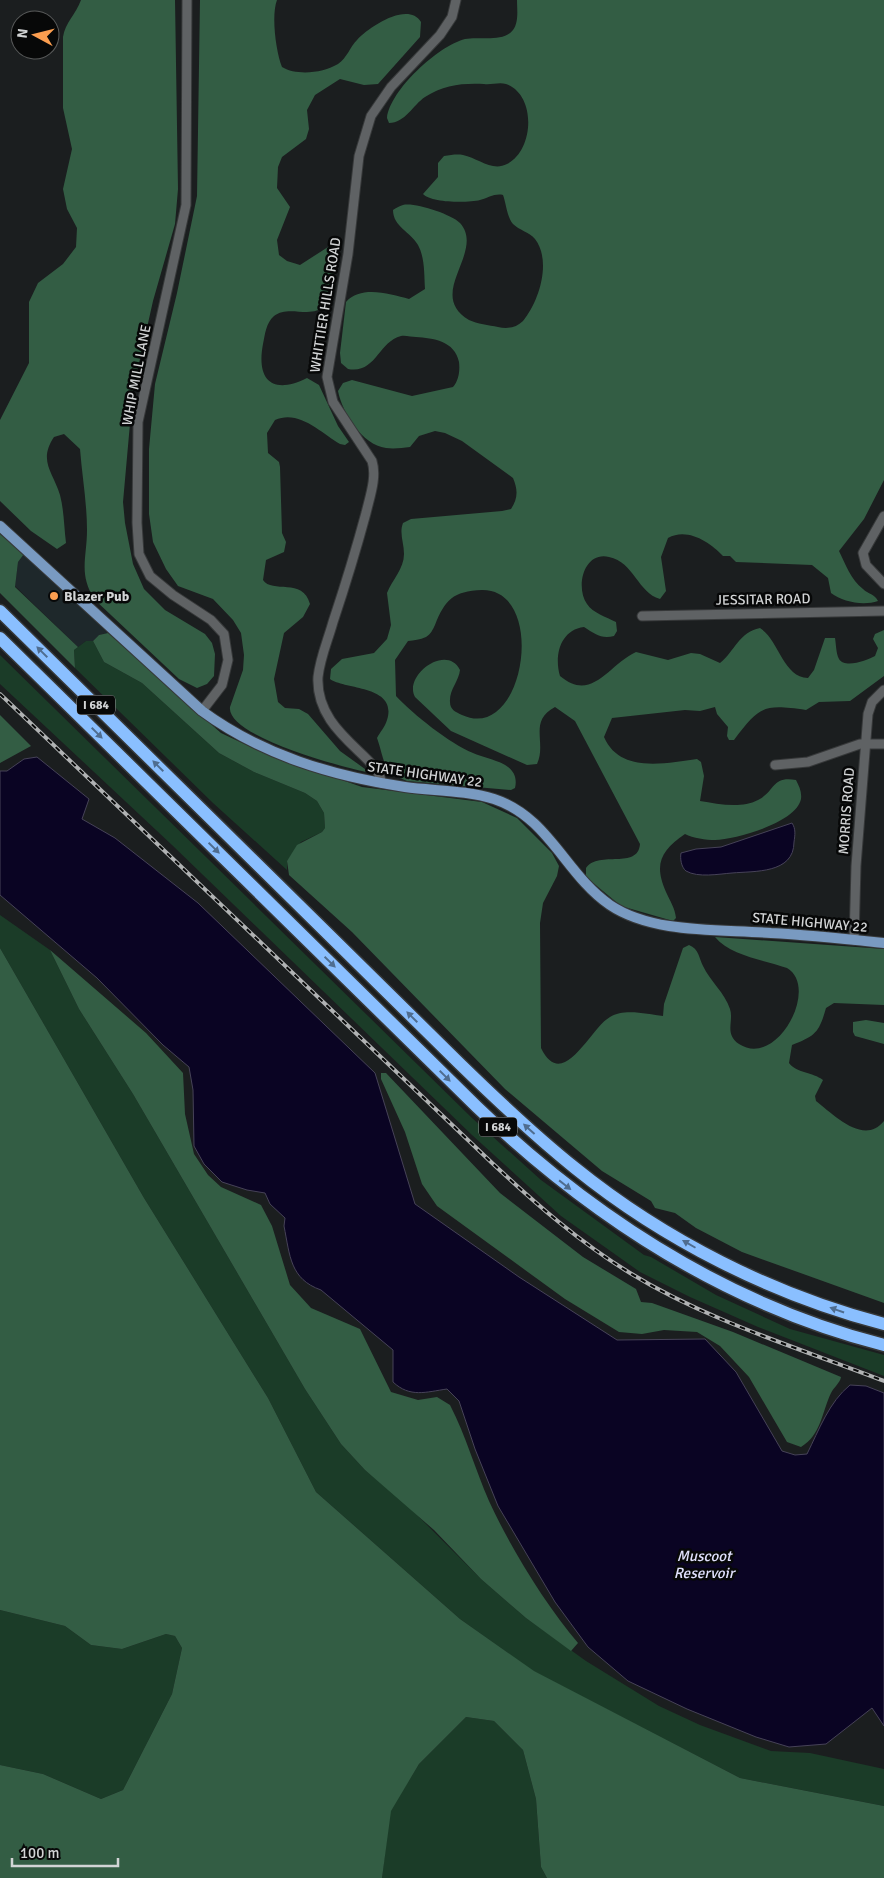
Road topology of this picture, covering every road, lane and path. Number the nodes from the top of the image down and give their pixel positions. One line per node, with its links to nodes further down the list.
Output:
1 (187, 0): 11 (street, WHIP MILL LANE)
2 (456, 0): 15 (street, WHITTIER HILLS ROAD)
3 (884, 516): 5 (street)
4 (0, 526): 11 (main road, STATE HIGHWAY 22)
5 (884, 584)
6 (0, 611): 18 (highway, I 684, one-way to 6)
7 (884, 611): 8 (street, JESSITAR ROAD)
8 (642, 616)
9 (0, 638): 19 (highway, I 684, one-way to 19)
10 (884, 690): 12 (street, MORRIS ROAD)
11 (202, 711): 15 (main road, STATE HIGHWAY 22)
12 (866, 744): 13 (street); 14 (street); 16 (street, MORRIS ROAD)
13 (884, 744)
14 (775, 765)
15 (381, 783): 16 (main road, STATE HIGHWAY 22)
16 (854, 940): 17 (main road, STATE HIGHWAY 22)
17 (884, 942)
18 (884, 1324)
19 (884, 1345)

